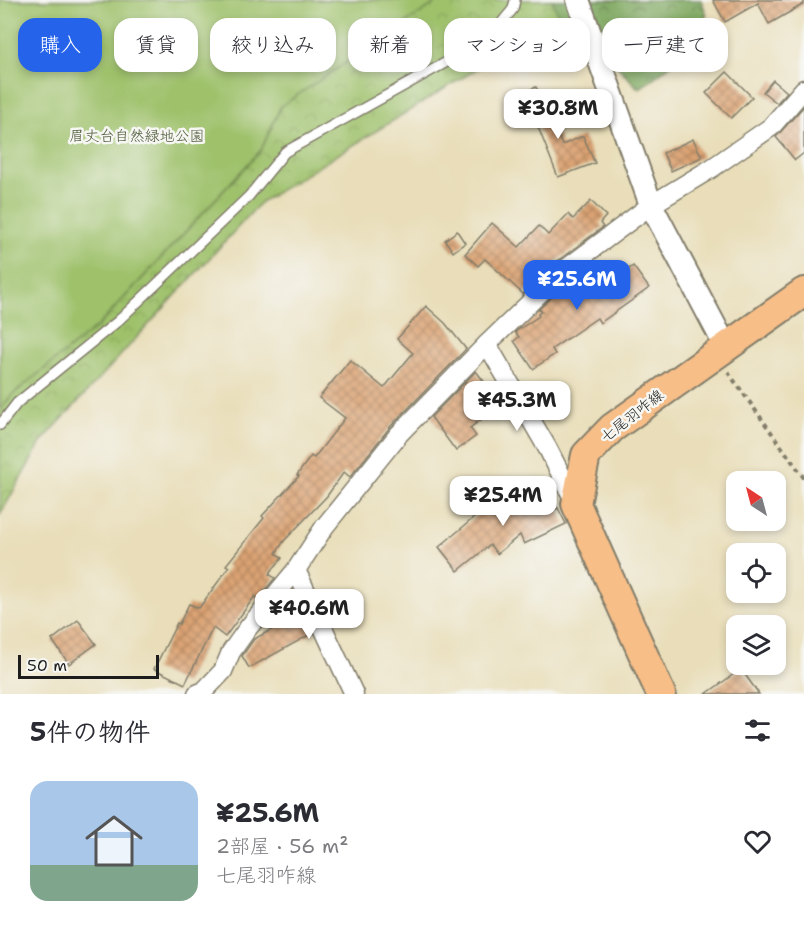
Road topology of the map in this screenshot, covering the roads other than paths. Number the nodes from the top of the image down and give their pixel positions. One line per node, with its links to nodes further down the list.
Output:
1 (515, 0): 8 (lane)
2 (578, 0): 4 (street)
3 (804, 90): 4 (street)
4 (651, 205): 6 (street); 7 (street)
5 (804, 292): 7 (main road, 七尾羽咋線)
6 (487, 344): 9 (street); 10 (street)
7 (721, 351): 9 (main road, 七尾羽咋線)
8 (0, 425)
9 (576, 504): 13 (main road)
10 (296, 570): 11 (street); 12 (street)
11 (197, 694)
12 (354, 694)
13 (661, 694)

